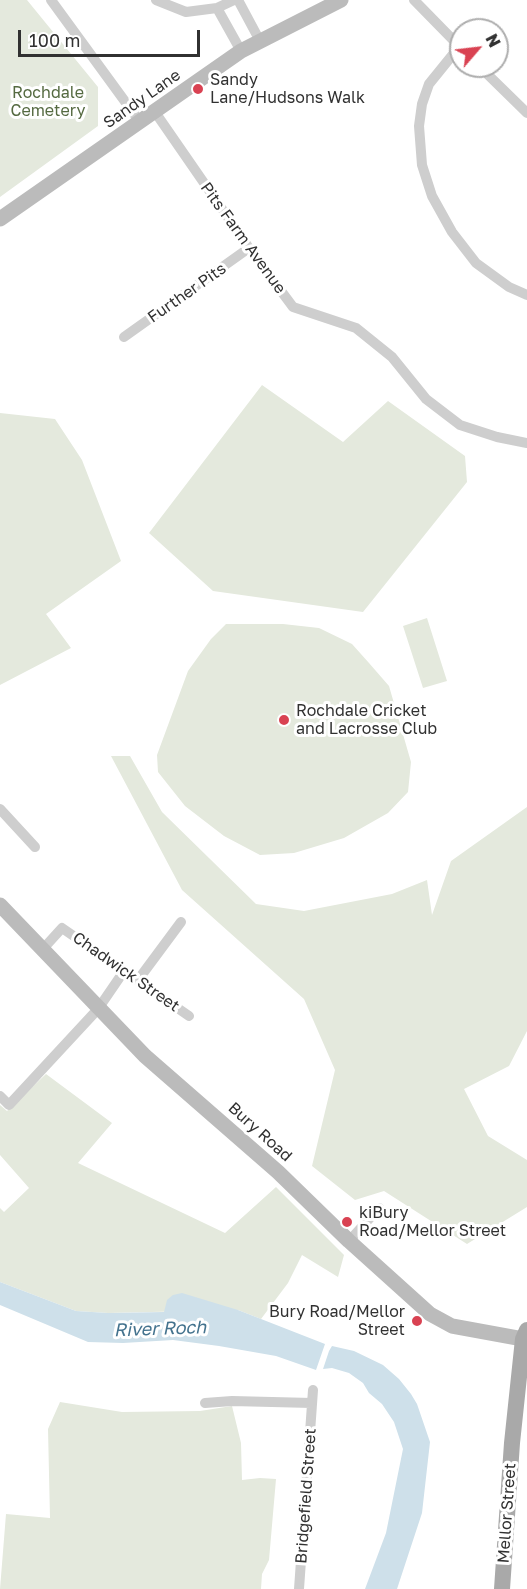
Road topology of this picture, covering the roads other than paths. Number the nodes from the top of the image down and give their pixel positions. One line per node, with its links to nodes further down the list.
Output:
1 (51, 0): 15 (street)
2 (156, 0): 6 (street)
3 (236, 0): 7 (street); 9 (street)
4 (341, 0): 9 (main road, Sandy Lane)
5 (414, 0): 8 (street)
6 (175, 3): 7 (street)
7 (218, 8): 10 (street)
8 (449, 37)
9 (260, 41): 10 (main road, Sandy Lane)
10 (241, 51): 13 (main road, Sandy Lane)
11 (449, 61): 18 (street)
12 (491, 78): 14 (street)
13 (155, 112): 15 (main road, Sandy Lane); 17 (street, Pits Farm Avenue)
14 (527, 113)
15 (140, 122): 16 (main road, Sandy Lane)
16 (0, 219)
17 (249, 248): 19 (street, Further Pits); 20 (street, Pits Farm Avenue)
18 (527, 295)
19 (124, 337)
20 (527, 443)
21 (0, 809): 22 (street)
22 (35, 848)
23 (0, 905): 25 (main road, Bury Road)
24 (182, 922): 27 (street)
25 (42, 950): 26 (street, Chadwick Street); 28 (main road, Bury Road)
26 (124, 971): 27 (street, Chadwick Street); 28 (street)
27 (138, 980): 29 (street, Chadwick Street)
28 (98, 1009): 30 (street); 32 (main road, Bury Road)
29 (189, 1016)
30 (0, 1096)
31 (379, 1208): 32 (street)
32 (349, 1241): 33 (main road, Bury Road)
33 (526, 1336): 38 (main road, Mellor Street)
34 (313, 1390): 36 (street, Bridgefield Street)
35 (206, 1403): 36 (street, Bridgefield Street)
36 (312, 1404): 37 (street, Bridgefield Street)
37 (299, 1589)
38 (502, 1589)

